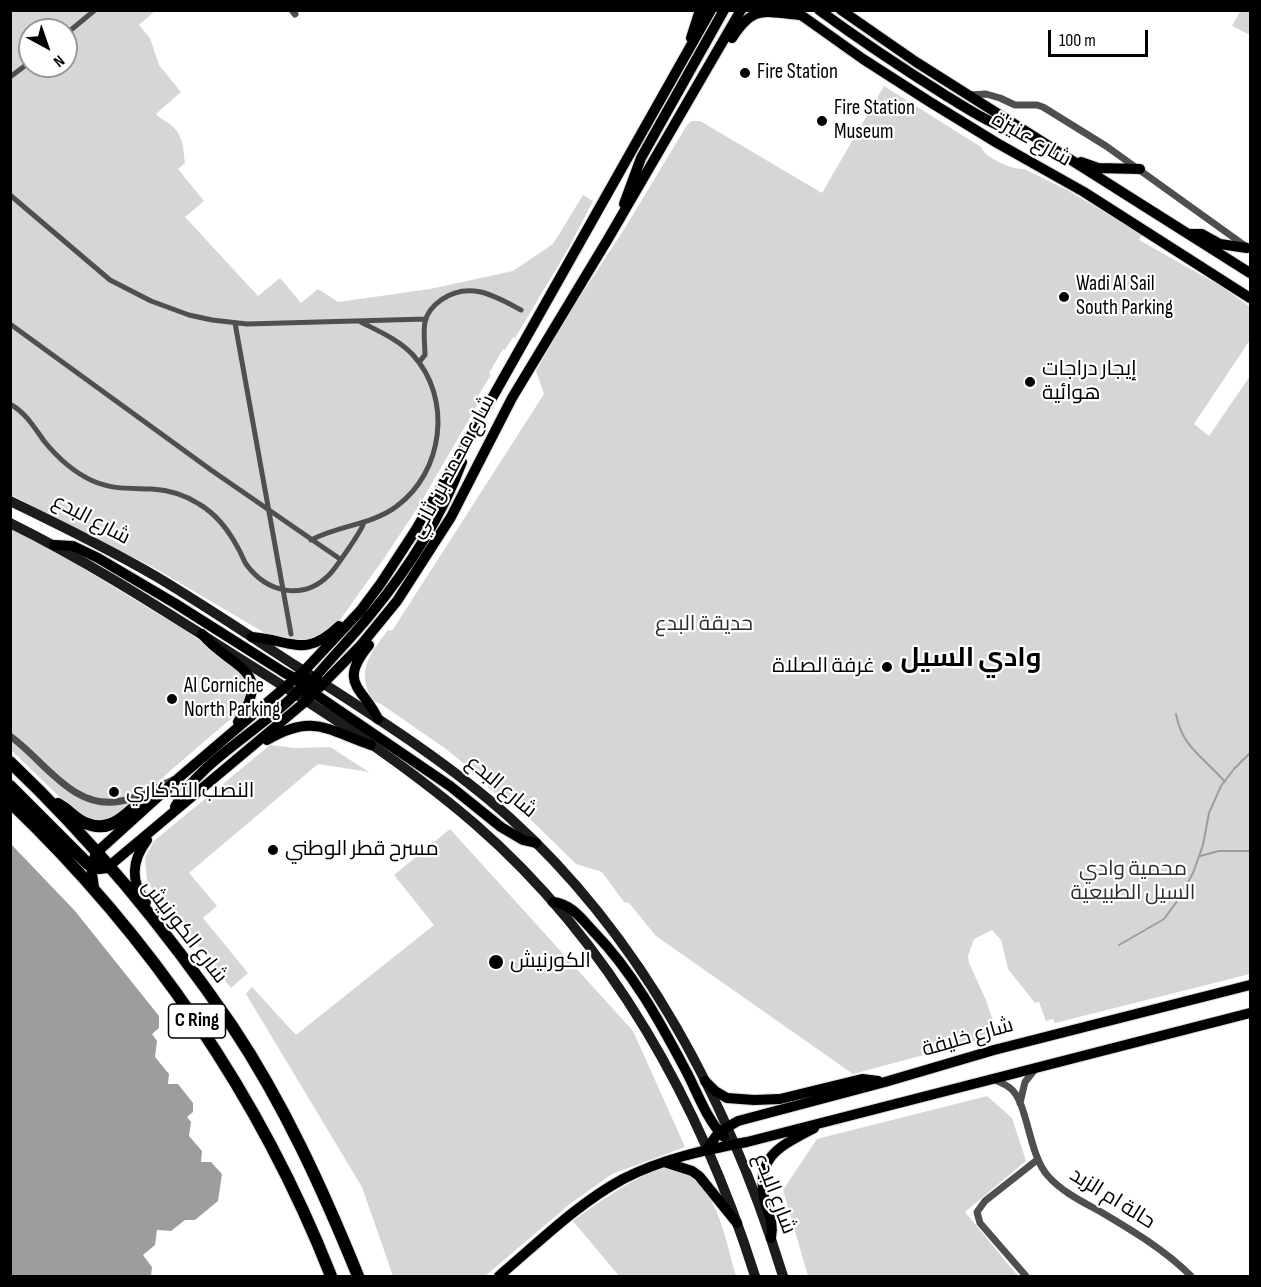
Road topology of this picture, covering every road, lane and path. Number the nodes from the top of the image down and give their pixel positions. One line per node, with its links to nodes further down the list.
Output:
1 (95, 10): 9 (street)
2 (700, 10): 10 (main road)
3 (711, 10): 10 (main road, شارع محمد بن ثاني)
4 (724, 10): 17 (main road)
5 (741, 10): 11 (main road, شارع محمد بن ثاني)
6 (819, 10): 13 (main road)
7 (841, 10): 12 (main road, شارع عنيزة)
8 (797, 13): 11 (main road); 21 (main road, شارع عنيزة)
9 (78, 23)
10 (691, 44): 29 (main road, شارع محمد بن ثاني)
11 (712, 57): 17 (main road, شارع محمد بن ثاني)
12 (968, 95): 13 (main road, شارع عنيزة); 15 (street, شارع عنيزة)
13 (1029, 134): 14 (main road, شارع عنيزة)
14 (1072, 161): 15 (main road); 18 (main road, شارع عنيزة)
15 (1140, 170): 19 (street, شارع عنيزة)
16 (10, 195): 25 (street)
17 (618, 221): 39 (main road, شارع محمد بن ثاني)
18 (1188, 234): 19 (main road); 20 (main road, شارع عنيزة)
19 (1249, 249)
20 (1251, 273)
21 (1251, 298)
22 (520, 310): 23 (street)
23 (426, 319): 24 (street); 27 (street)
24 (357, 321): 25 (street); 27 (street)
25 (235, 323): 31 (street)
26 (10, 324): 31 (street)
27 (419, 362): 33 (street)
28 (10, 404): 37 (street)
29 (469, 439): 38 (main road, شارع محمد بن ثاني); 43 (main road)
30 (10, 501): 42 (main road, شارع البدع)
31 (267, 509): 34 (street); 37 (street)
32 (10, 522): 35 (main road, شارع البدع)
33 (364, 522): 34 (street); 36 (street)
34 (311, 540): 36 (street)
35 (54, 545): 40 (main road, شارع البدع); 43 (main road)
36 (340, 559): 37 (street)
37 (282, 590): 41 (street)
38 (361, 610): 42 (main road); 43 (main road, شارع محمد بن ثاني)
39 (381, 622): 43 (main road, شارع محمد بن ثاني); 44 (main road)
40 (202, 634): 43 (main road, شارع البدع); 45 (main road)
41 (291, 634)
42 (252, 637): 43 (main road, شارع البدع)
43 (305, 686): 44 (main road, شارع البدع); 45 (main road, شارع محمد بن ثاني); 47 (main road, شارع البدع); 48 (main road, شارع محمد بن ثاني); 55 (main road); 57 (main road)
44 (378, 719): 57 (main road, شارع البدع)
45 (231, 734): 50 (main road, شارع محمد بن ثاني)
46 (10, 736): 50 (street, شارع محمد بن ثاني)
47 (371, 745): 48 (main road); 62 (main road, شارع البدع)
48 (249, 751): 55 (main road, شارع محمد بن ثاني)
49 (10, 762): 53 (highway, شارع الكورنيش / C Ring)
50 (181, 776): 52 (main road, شارع محمد بن ثاني)
51 (10, 786): 59 (highway)
52 (166, 791): 53 (highway); 58 (main road, شارع محمد بن ثاني)
53 (48, 800): 58 (highway, شارع الكورنيش / C Ring)
54 (10, 802): 61 (highway, شارع الكورنيش / C Ring)
55 (172, 813): 56 (main road, شارع محمد بن ثاني)
56 (156, 827): 60 (main road, شارع محمد بن ثاني); 63 (main road)
57 (536, 843): 68 (main road, شارع البدع)
58 (96, 853): 59 (main road, شارع محمد بن ثاني); 60 (highway, شارع الكورنيش / C Ring)
59 (91, 866): 60 (highway); 61 (main road, شارع محمد بن ثاني)
60 (108, 867): 63 (highway, شارع الكورنيش / C Ring)
61 (94, 888): 79 (highway, شارع الكورنيش / C Ring)
62 (553, 902): 72 (main road); 74 (main road, شارع البدع)
63 (164, 934): 80 (highway, شارع الكورنيش / C Ring)
64 (1251, 985): 69 (main road, شارع خليفة)
65 (1251, 1013): 66 (main road, شارع خليفة)
66 (1038, 1066): 67 (main road, شارع خليفة); 70 (street)
67 (991, 1078): 70 (street, حالة ام الزبد); 71 (main road, شارع خليفة)
68 (705, 1081): 69 (main road); 72 (main road, شارع البدع)
69 (885, 1082): 72 (main road, شارع خليفة)
70 (1020, 1103): 75 (street, حالة ام الزبد)
71 (825, 1121): 73 (main road, شارع خليفة); 78 (main road)
72 (723, 1130): 73 (main road); 74 (main road)
73 (734, 1144): 74 (main road, شارع خليفة); 78 (main road, شارع البدع)
74 (707, 1149): 76 (main road, شارع خليفة); 77 (main road, شارع البدع)
75 (1037, 1160): 84 (street); 85 (street, حالة ام الزبد)
76 (664, 1162): 77 (main road); 81 (main road, شارع خليفة)
77 (736, 1223): 82 (main road, شارع البدع)
78 (771, 1238): 83 (main road, شارع البدع)
79 (331, 1276)
80 (358, 1276)
81 (499, 1276)
82 (755, 1276)
83 (783, 1276)
84 (1026, 1276)
85 (1191, 1276)

